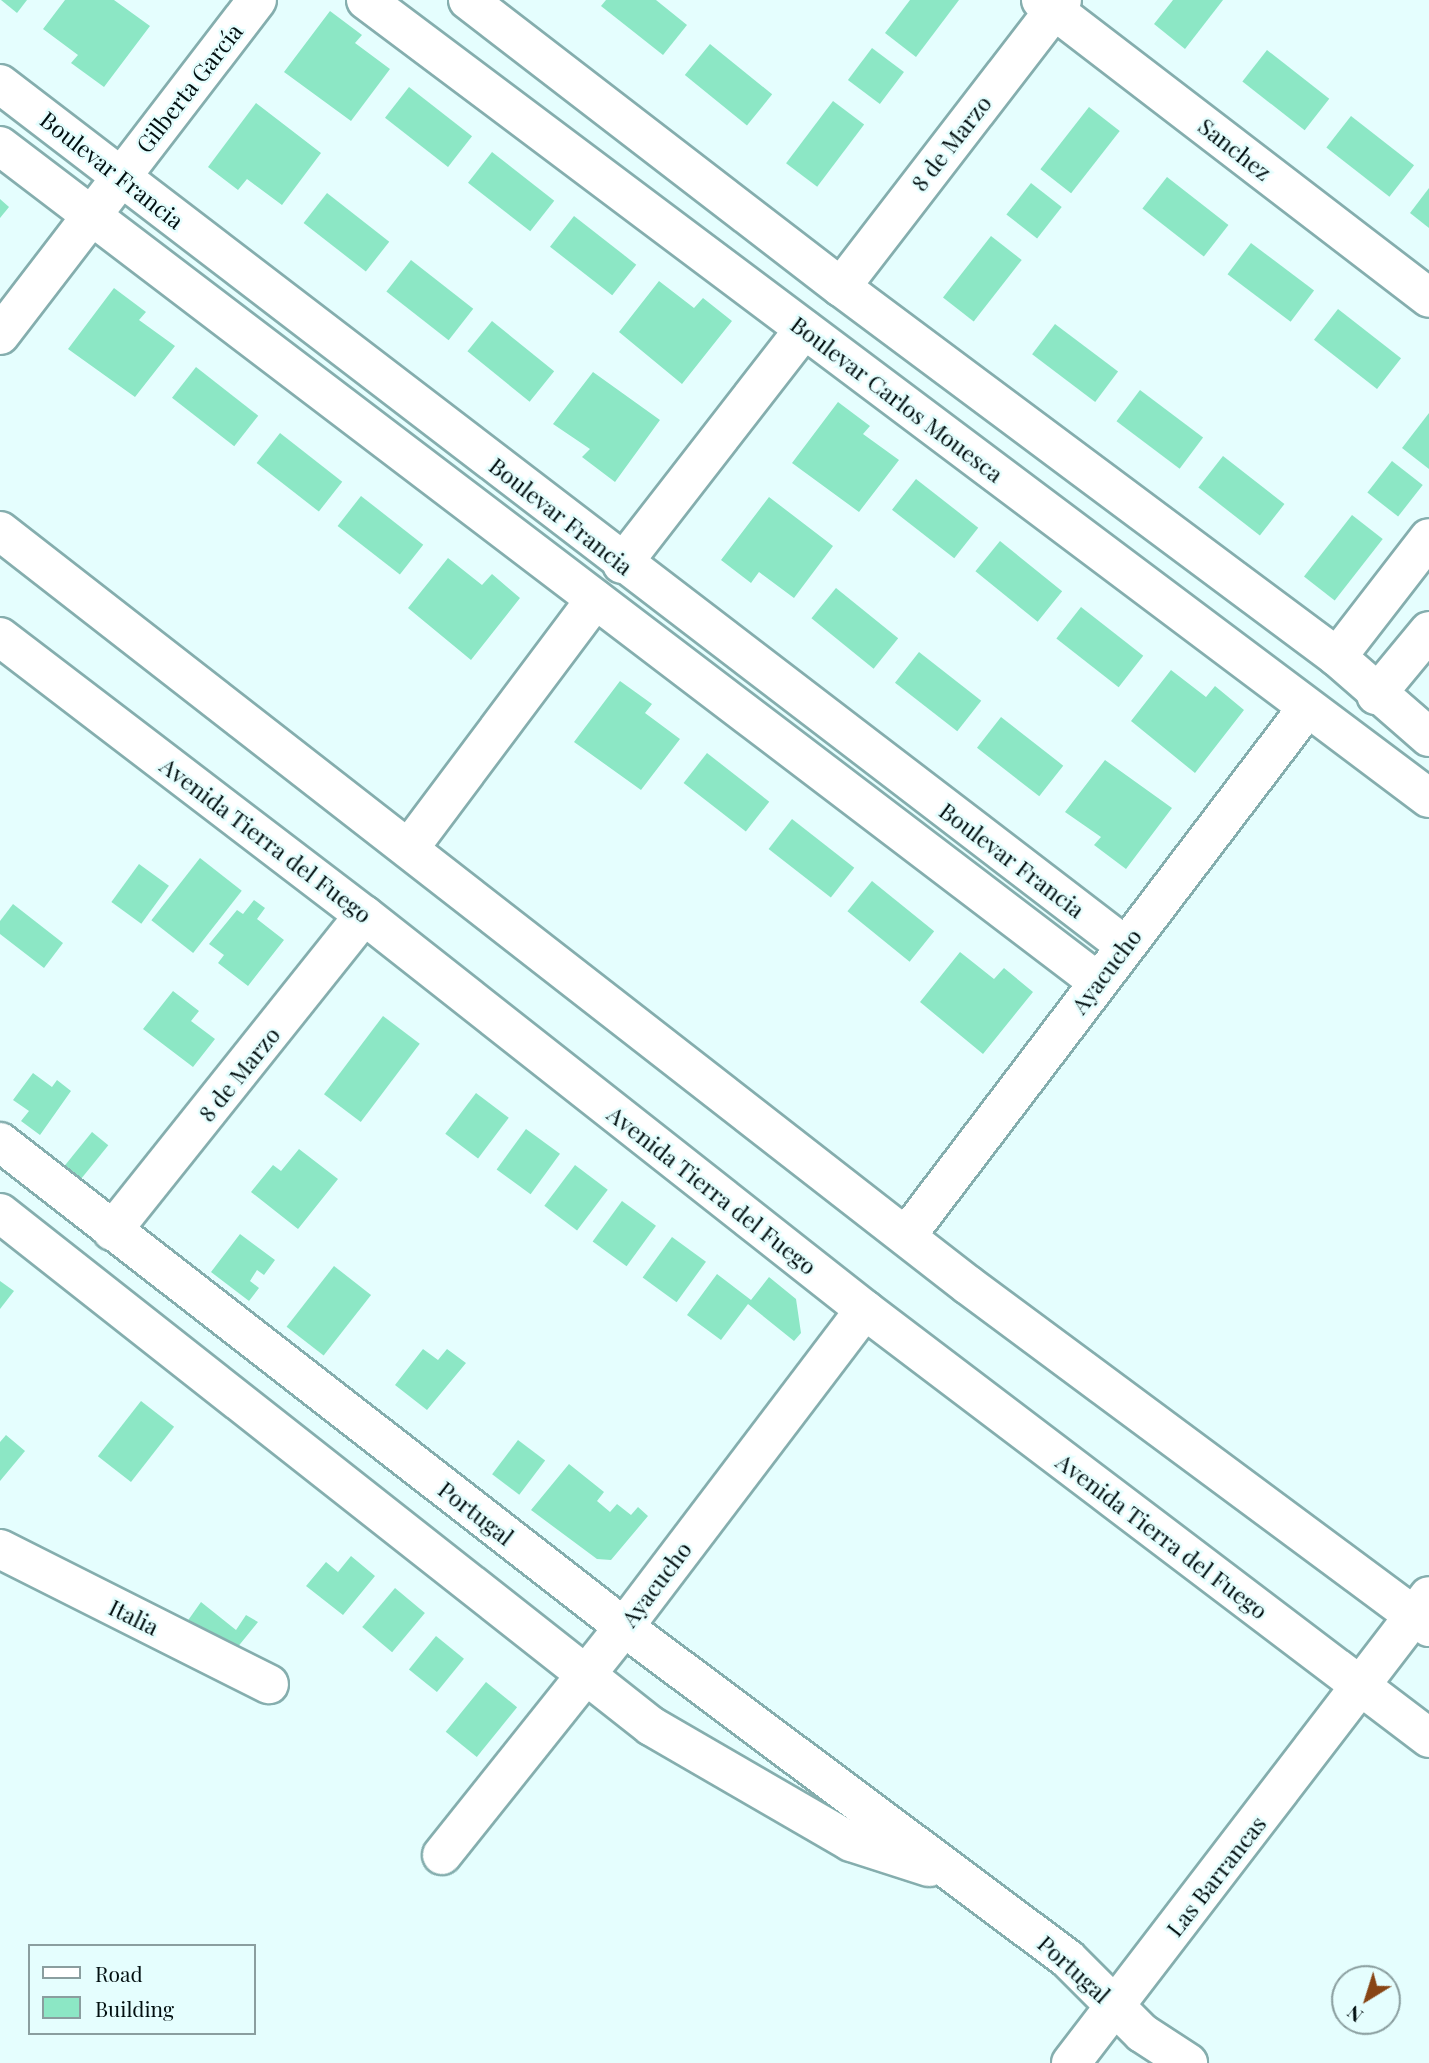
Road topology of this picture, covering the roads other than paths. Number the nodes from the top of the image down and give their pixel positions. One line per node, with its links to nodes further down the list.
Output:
1 (257, 0): 7 (street, Gilberta García)
2 (366, 0): 11 (street, Boulevar Carlos Mouesca)
3 (468, 0): 9 (street)
4 (1052, 3): 9 (street, 8 de Marzo); 10 (street, Sanchez)
5 (0, 84): 7 (street, Boulevar Francia)
6 (0, 146): 8 (street, Boulevar Francia)
7 (121, 176): 8 (street, Gilberta García); 15 (street, Boulevar Francia)
8 (91, 215): 12 (street); 16 (street, Boulevar Francia)
9 (841, 287): 19 (street)
10 (1429, 298)
11 (804, 329): 15 (street); 21 (street, Boulevar Carlos Mouesca)
12 (0, 335)
13 (0, 531): 24 (street)
14 (1429, 538): 19 (street)
15 (622, 564): 26 (street, Boulevar Francia)
16 (595, 600): 24 (street); 27 (street, Boulevar Francia)
17 (1429, 631): 20 (street)
18 (0, 637): 25 (street, Avenida Tierra del Fuego)
19 (1336, 657): 20 (street)
20 (1377, 695): 22 (street)
21 (1307, 708): 23 (street, Boulevar Carlos Mouesca); 26 (street, Ayacucho)
22 (1429, 737)
23 (1429, 798)
24 (410, 847): 31 (street)
25 (364, 915): 30 (street, 8 de Marzo); 32 (street, Avenida Tierra del Fuego)
26 (1124, 945): 27 (street, Ayacucho)
27 (1097, 981): 31 (street, Ayacucho)
28 (0, 1142): 30 (street, Portugal)
29 (0, 1213): 36 (street, Portugal)
30 (111, 1231): 35 (street, Portugal)
31 (907, 1235): 34 (street)
32 (865, 1310): 35 (street, Ayacucho); 38 (street, Avenida Tierra del Fuego)
33 (0, 1549): 37 (street, Italia)
34 (1424, 1613): 38 (street, Las Barrancas)
35 (624, 1627): 36 (street, Ayacucho); 41 (street, Portugal)
36 (583, 1676): 40 (street, Ayacucho); 41 (street, Portugal)
37 (269, 1684)
38 (1362, 1688): 39 (street, Avenida Tierra del Fuego); 42 (street, Las Barrancas)
39 (1429, 1738)
40 (442, 1855)
41 (958, 1876): 42 (street, Portugal)
42 (1115, 2006): 43 (street, Las Barrancas); 44 (street, Portugal)
43 (1071, 2063)
44 (1188, 2063)

